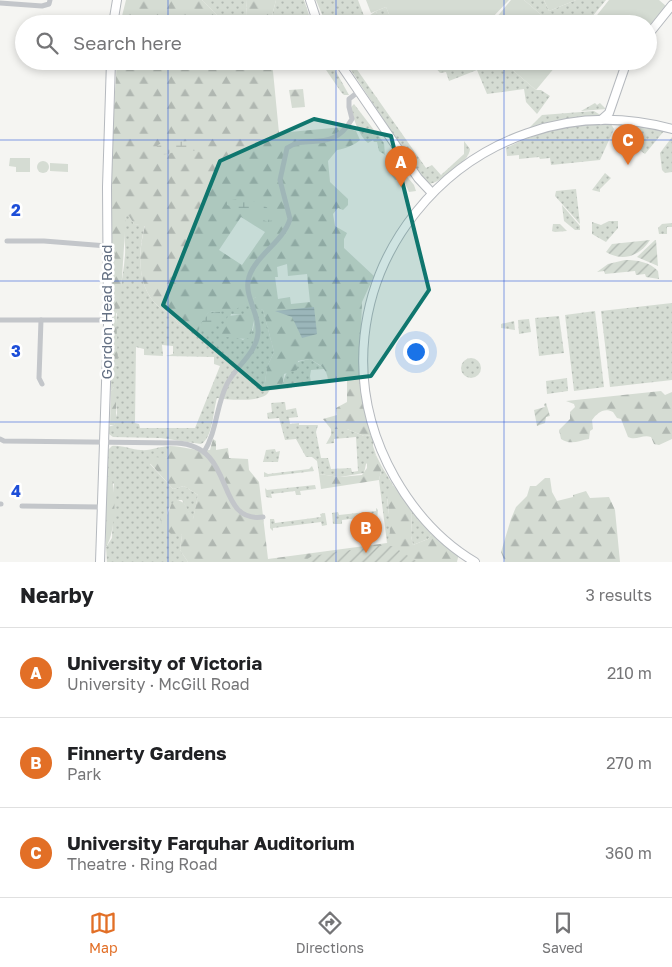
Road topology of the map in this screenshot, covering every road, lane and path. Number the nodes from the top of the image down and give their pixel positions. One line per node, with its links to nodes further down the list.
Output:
1 (50, 0): 4 (street)
2 (117, 0): 6 (street)
3 (310, 0): 7 (street)
4 (0, 3)
5 (672, 5): 8 (street)
6 (114, 15)
7 (315, 15)
8 (657, 23)
9 (111, 70): 17 (street, Gordon Head Road)
10 (344, 70): 12 (street)
11 (624, 70): 13 (street)
12 (358, 92): 15 (street); 24 (street)
13 (601, 120): 14 (street); 15 (street)
14 (672, 129)
15 (432, 193): 29 (street)
16 (7, 242): 17 (street)
17 (107, 246): 20 (street, Gordon Head Road)
18 (0, 320): 19 (street)
19 (41, 320): 20 (street); 21 (street)
20 (108, 320): 23 (street, Gordon Head Road)
21 (42, 384)
22 (0, 439): 23 (street)
23 (104, 443): 24 (street); 26 (street, Gordon Head Road)
24 (204, 452): 27 (street)
25 (22, 506): 26 (street)
26 (100, 507): 28 (street, Gordon Head Road)
27 (262, 517)
28 (100, 552): 30 (street); 31 (street, Gordon Head Road)
29 (473, 561)
30 (96, 562)
31 (100, 562)

